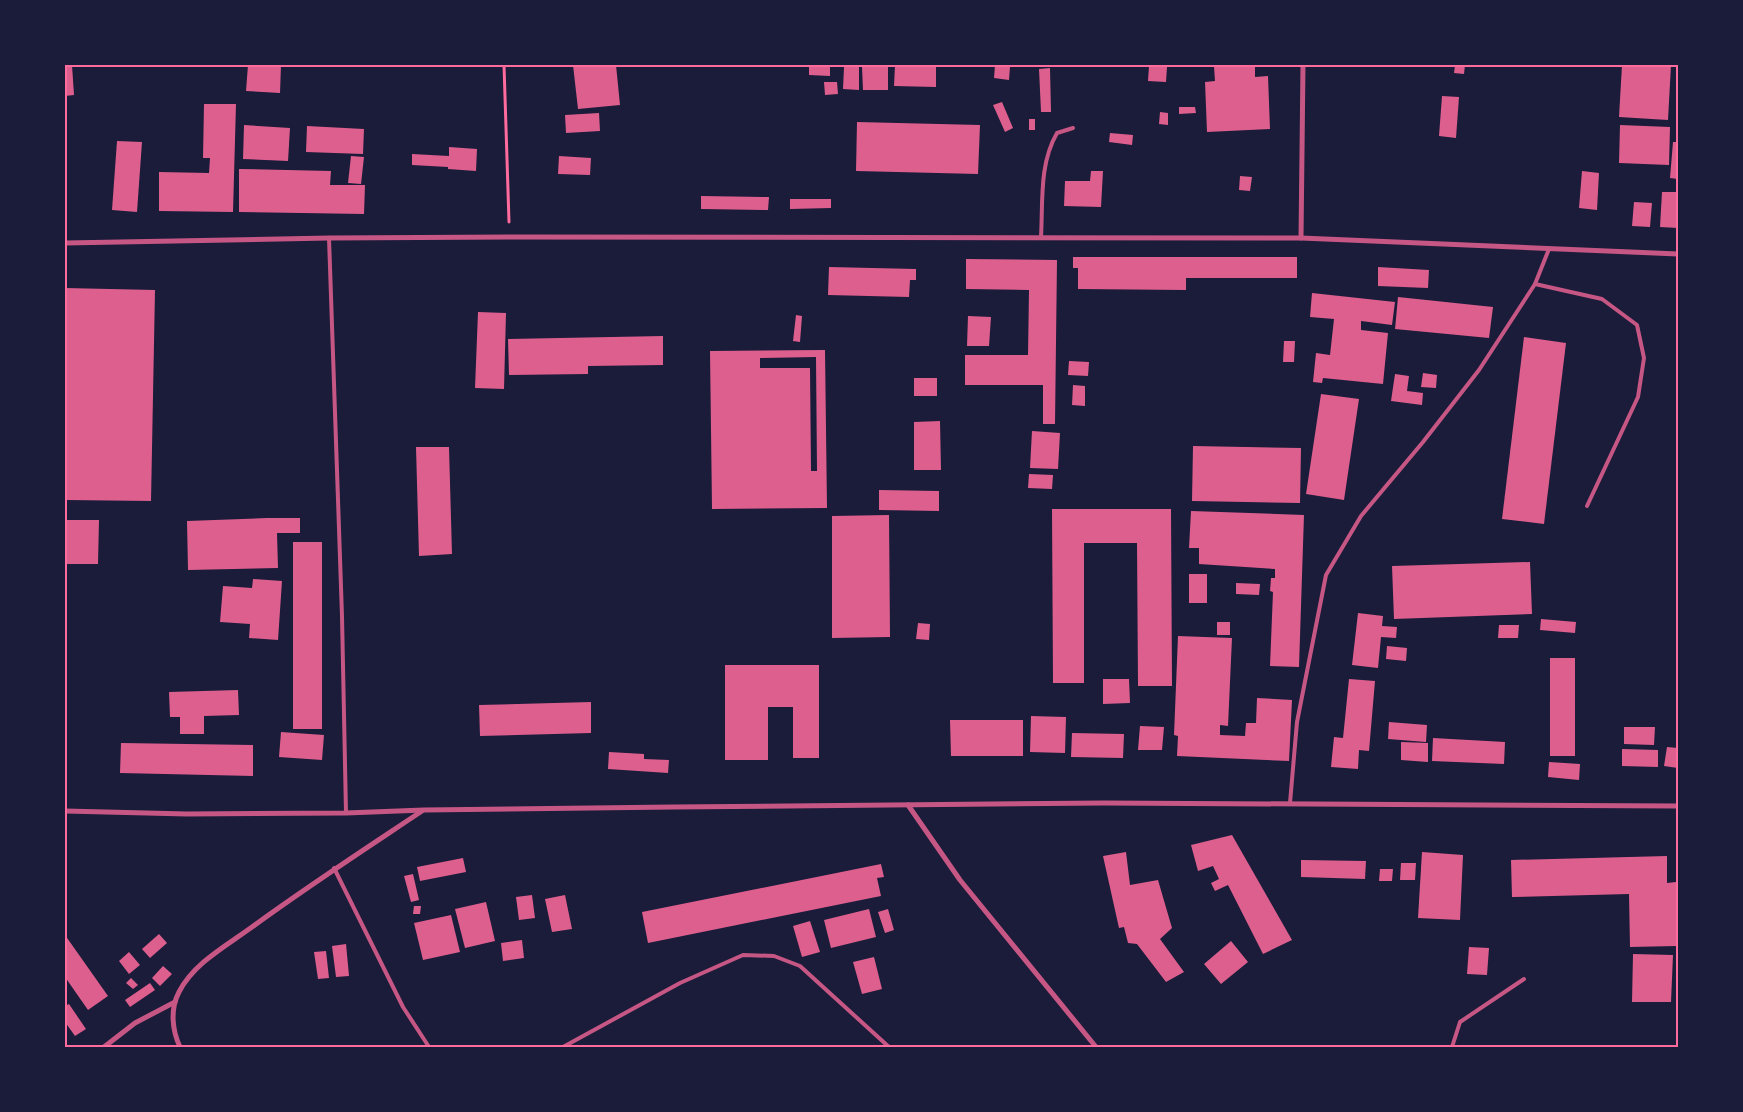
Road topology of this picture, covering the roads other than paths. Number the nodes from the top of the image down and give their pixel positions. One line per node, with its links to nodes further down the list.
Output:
1 (1303, 65): 5 (street)
2 (1072, 128): 3 (lane)
3 (1041, 237): 4 (street); 5 (street)
4 (329, 238): 6 (street); 16 (lane)
5 (1301, 238): 7 (street)
6 (65, 243)
7 (1549, 249): 8 (street); 9 (lane)
8 (1678, 254)
9 (1535, 284): 10 (lane); 11 (lane)
10 (1587, 506)
11 (1290, 803): 12 (street); 13 (street)
12 (908, 805): 14 (street); 25 (street)
13 (1678, 806)
14 (424, 810): 16 (street); 17 (street)
15 (65, 812): 16 (street)
16 (346, 814)
17 (334, 868): 19 (street); 22 (lane)
18 (1524, 979): 26 (lane)
19 (175, 1002): 20 (street); 21 (street)
20 (104, 1047)
21 (180, 1047)
22 (429, 1047)
23 (563, 1047): 24 (lane)
24 (889, 1047)
25 (1096, 1047)
26 (1452, 1047)

